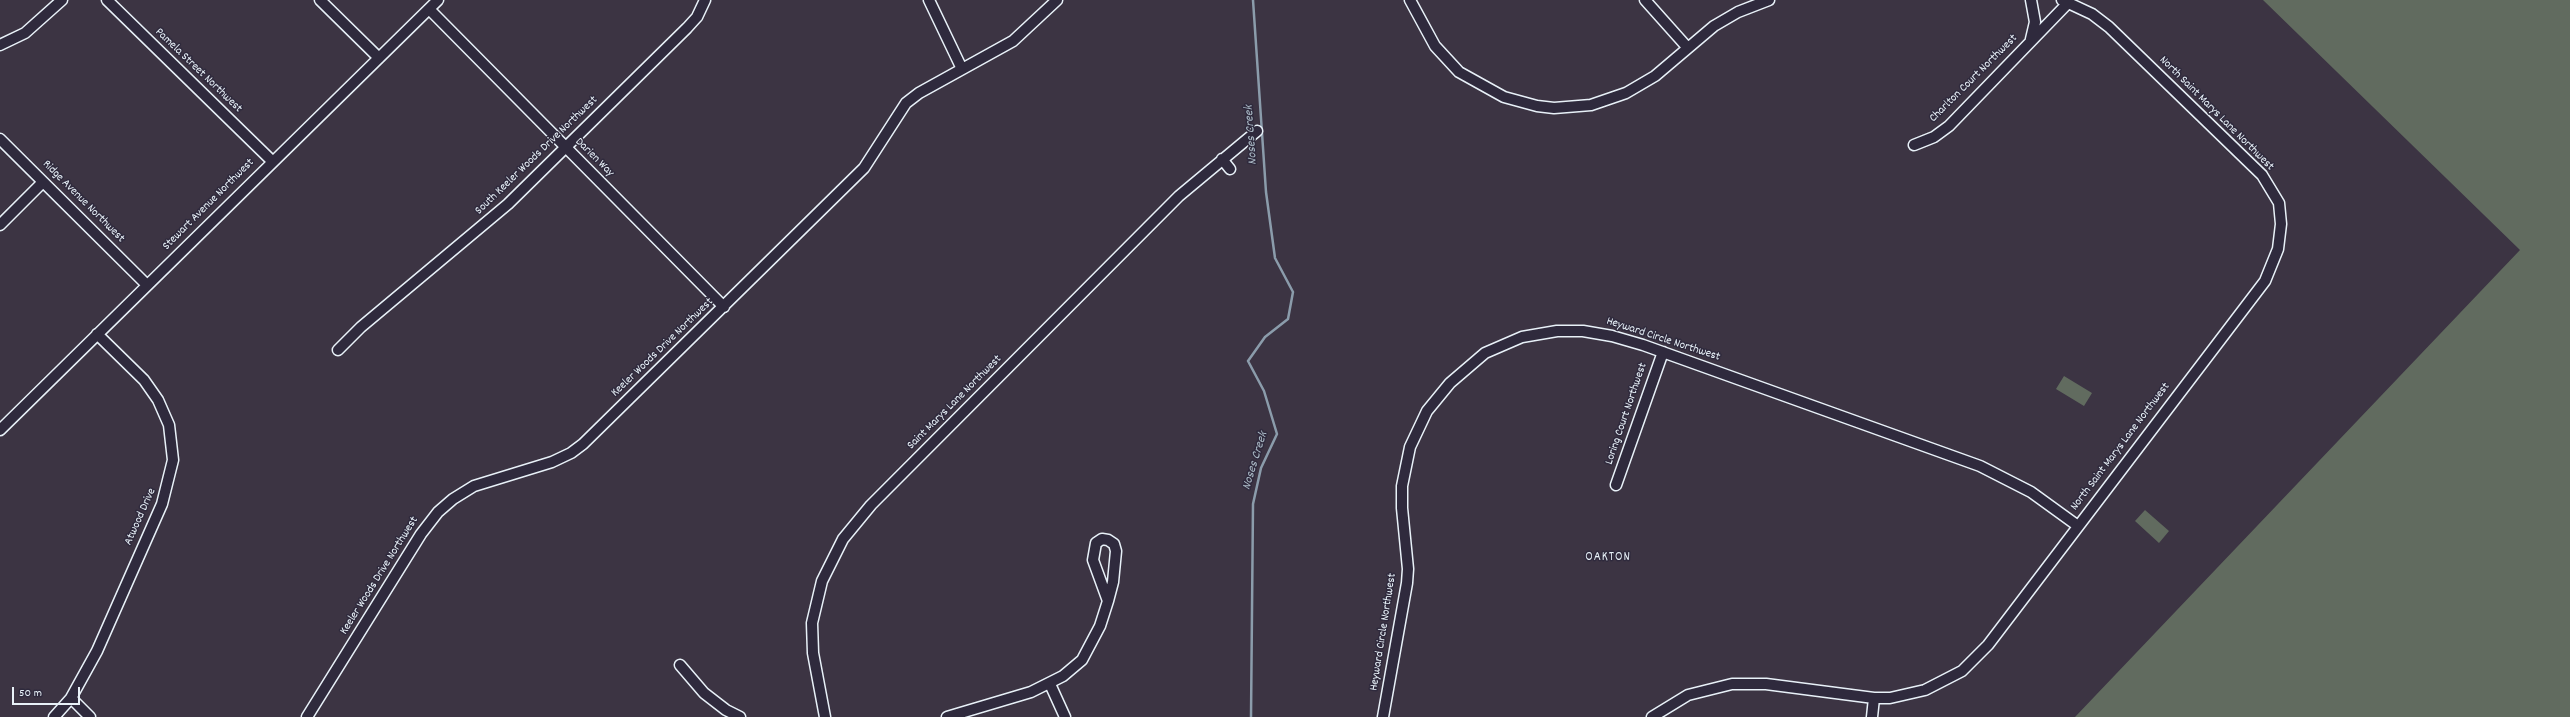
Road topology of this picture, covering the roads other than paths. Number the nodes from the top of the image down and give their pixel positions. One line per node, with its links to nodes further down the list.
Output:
1 (62, 0): 15 (street)
2 (107, 0): 24 (street, Pamela Street Northwest)
3 (320, 0): 17 (street)
4 (438, 0): 13 (street, Stewart Avenue Northwest)
5 (705, 0): 22 (street, South Keeler Woods Drive Northwest)
6 (929, 0): 18 (street)
7 (1057, 0): 18 (street, Keeler Woods Drive Northwest)
8 (1410, 0): 16 (street)
9 (1645, 0): 16 (street)
10 (1769, 0): 16 (street)
11 (2032, 0): 14 (street, Charlton Court Northwest)
12 (2066, 1): 14 (street, Charlton Court Northwest); 35 (street, North Saint Marys Lane Northwest)
13 (429, 9): 17 (street, Stewart Avenue Northwest); 22 (street, Darien Way)
14 (2030, 41): 21 (street, Charlton Court Northwest)
15 (0, 45)
16 (1687, 47)
17 (378, 58): 24 (street, Stewart Avenue Northwest)
18 (962, 69): 29 (street, Keeler Woods Drive Northwest)
19 (1257, 131): 23 (street, Saint Marys Lane Northwest)
20 (0, 139): 26 (street, Ridge Avenue Northwest)
21 (1914, 145)
22 (566, 148): 29 (street, Darien Way); 31 (street, South Keeler Woods Drive Northwest)
23 (1222, 160): 25 (street); 45 (street, Saint Marys Lane Northwest)
24 (272, 161): 28 (street, Stewart Avenue Northwest)
25 (1230, 169)
26 (43, 182): 27 (street); 28 (street, Ridge Avenue Northwest)
27 (0, 225)
28 (147, 285): 30 (street, Stewart Avenue Northwest)
29 (724, 307): 43 (street, Keeler Woods Drive Northwest)
30 (97, 334): 33 (street, Stewart Avenue Northwest); 39 (street, Atwood Drive)
31 (338, 350)
32 (1663, 352): 34 (street, Loring Court Northwest); 35 (street, Heyward Circle Northwest); 48 (street, Heyward Circle Northwest)
33 (0, 430)
34 (1616, 485)
35 (2078, 526): 40 (street, North Saint Marys Lane Northwest)
36 (1108, 602): 36 (street); 38 (street)
37 (680, 665): 44 (street)
38 (1050, 684): 46 (street); 47 (street)
39 (71, 698): 41 (street, Atwood Drive); 42 (street)
40 (1874, 698): 49 (street, North Saint Marys Lane Northwest); 50 (street)
41 (54, 717)
42 (90, 717)
43 (307, 717)
44 (740, 717)
45 (826, 717)
46 (947, 717)
47 (1065, 717)
48 (1383, 717)
49 (1652, 717)
50 (1872, 717)

